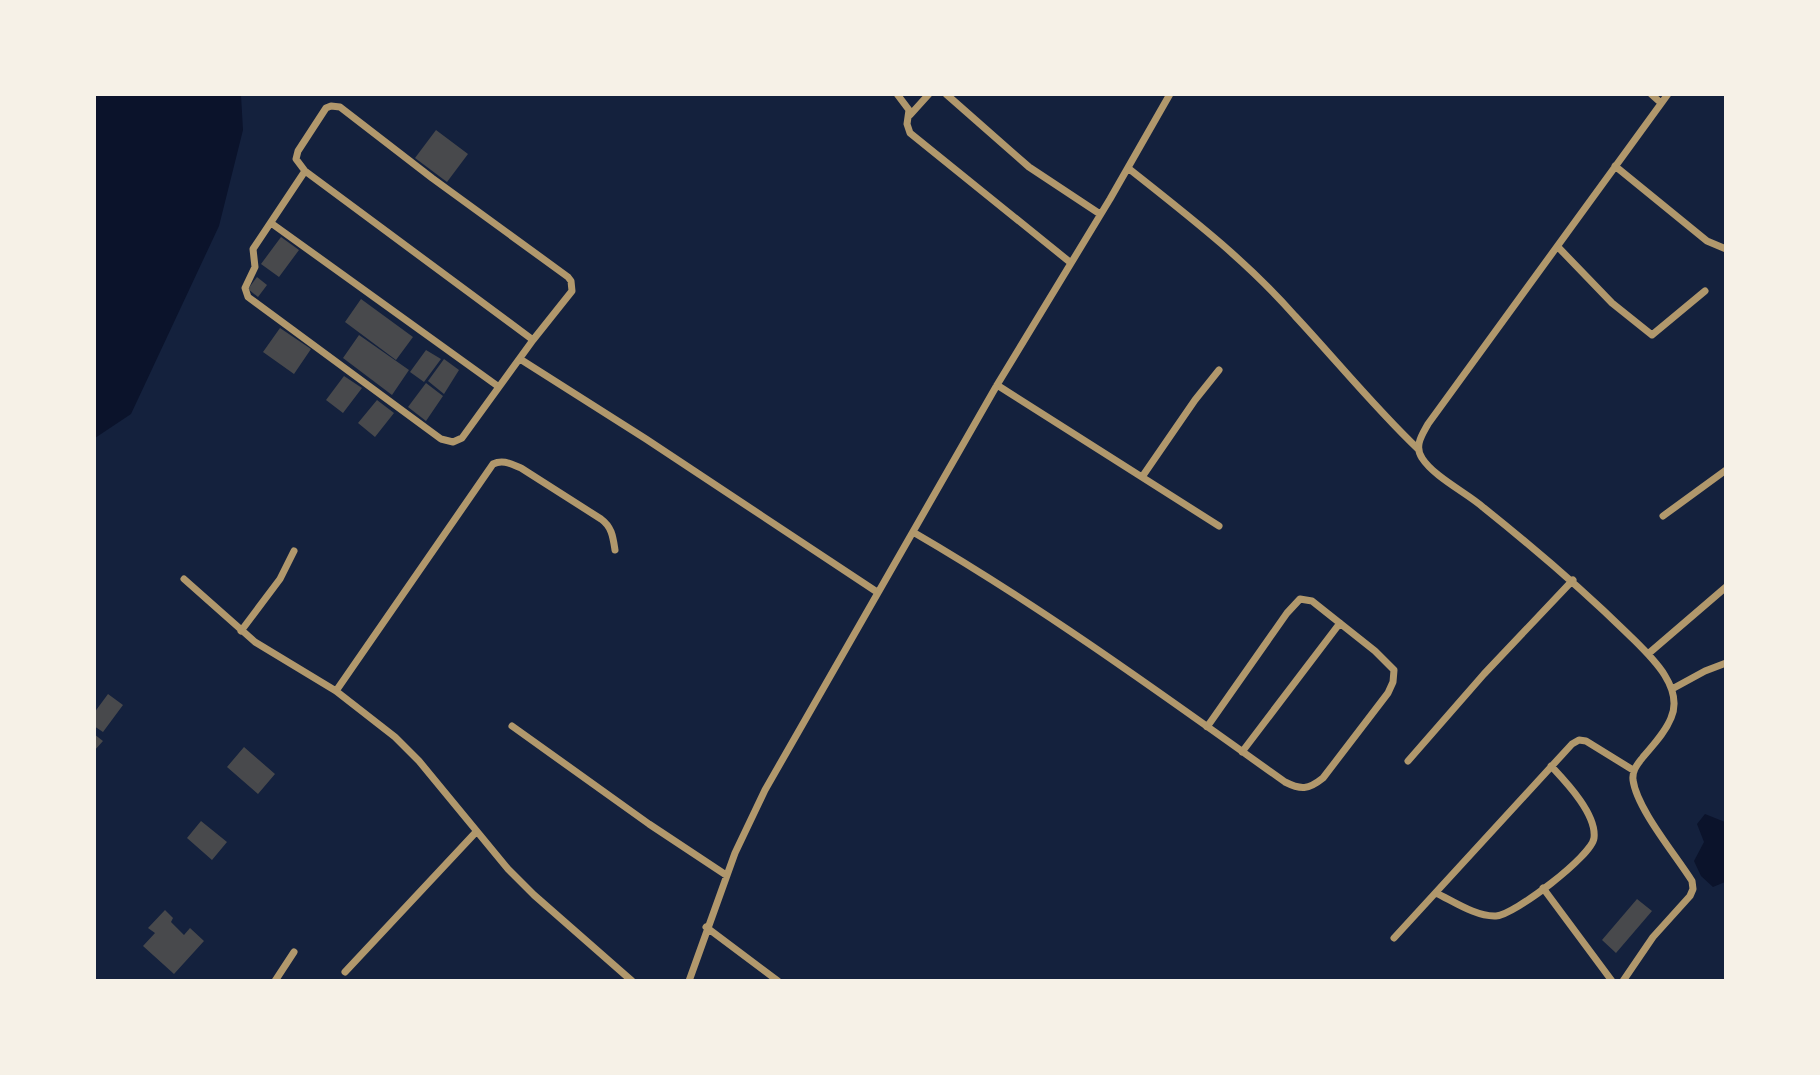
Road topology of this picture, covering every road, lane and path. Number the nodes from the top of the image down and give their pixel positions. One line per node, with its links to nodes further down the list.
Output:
1 (897, 94): 8 (street)
2 (929, 94): 8 (street)
3 (946, 94): 12 (street)
4 (1170, 94): 10 (street)
5 (1651, 94): 7 (street)
6 (1668, 94): 7 (street)
7 (1661, 103): 9 (street)
8 (910, 115): 16 (street)
9 (1615, 166): 14 (street); 15 (street)
10 (1128, 168): 12 (street); 23 (street)
11 (305, 172): 13 (street); 18 (street); 18 (street)
12 (1100, 214): 16 (street)
13 (271, 223): 22 (street); 22 (street)
14 (1558, 247): 17 (street); 23 (street)
15 (1726, 248)
16 (1071, 264): 21 (street)
17 (1704, 291)
18 (533, 340): 19 (street)
19 (520, 359): 22 (street); 34 (street)
20 (1219, 370): 25 (street)
21 (997, 385): 25 (street); 28 (street)
22 (499, 387)
23 (1418, 449): 32 (street)
24 (1726, 470): 26 (street)
25 (1142, 477): 27 (street)
26 (1663, 516)
27 (1219, 526)
28 (913, 532): 34 (street); 42 (street)
29 (615, 550): 40 (street)
30 (295, 551): 36 (street)
31 (184, 579): 36 (street)
32 (1573, 580): 37 (street); 44 (street)
33 (1726, 587): 37 (street)
34 (877, 592): 48 (street)
35 (1340, 623): 42 (street); 43 (street); 43 (street)
36 (241, 631): 40 (street)
37 (1648, 654): 39 (street)
38 (1726, 663): 39 (street)
39 (1672, 690): 46 (street)
40 (336, 691): 47 (street)
41 (512, 726): 48 (street)
42 (1207, 727): 43 (street)
43 (1242, 751)
44 (1408, 761)
45 (1550, 766): 46 (street); 49 (street); 50 (street)
46 (1633, 770): 60 (street)
47 (476, 832): 54 (street); 56 (street)
48 (726, 875): 51 (street)
49 (1543, 888): 50 (street); 59 (street)
50 (1436, 893): 52 (street)
51 (706, 927): 57 (street); 58 (street)
52 (1394, 939)
53 (295, 952): 55 (street)
54 (345, 972)
55 (275, 981)
56 (632, 981)
57 (689, 981)
58 (778, 981)
59 (1612, 981)
60 (1623, 981)

